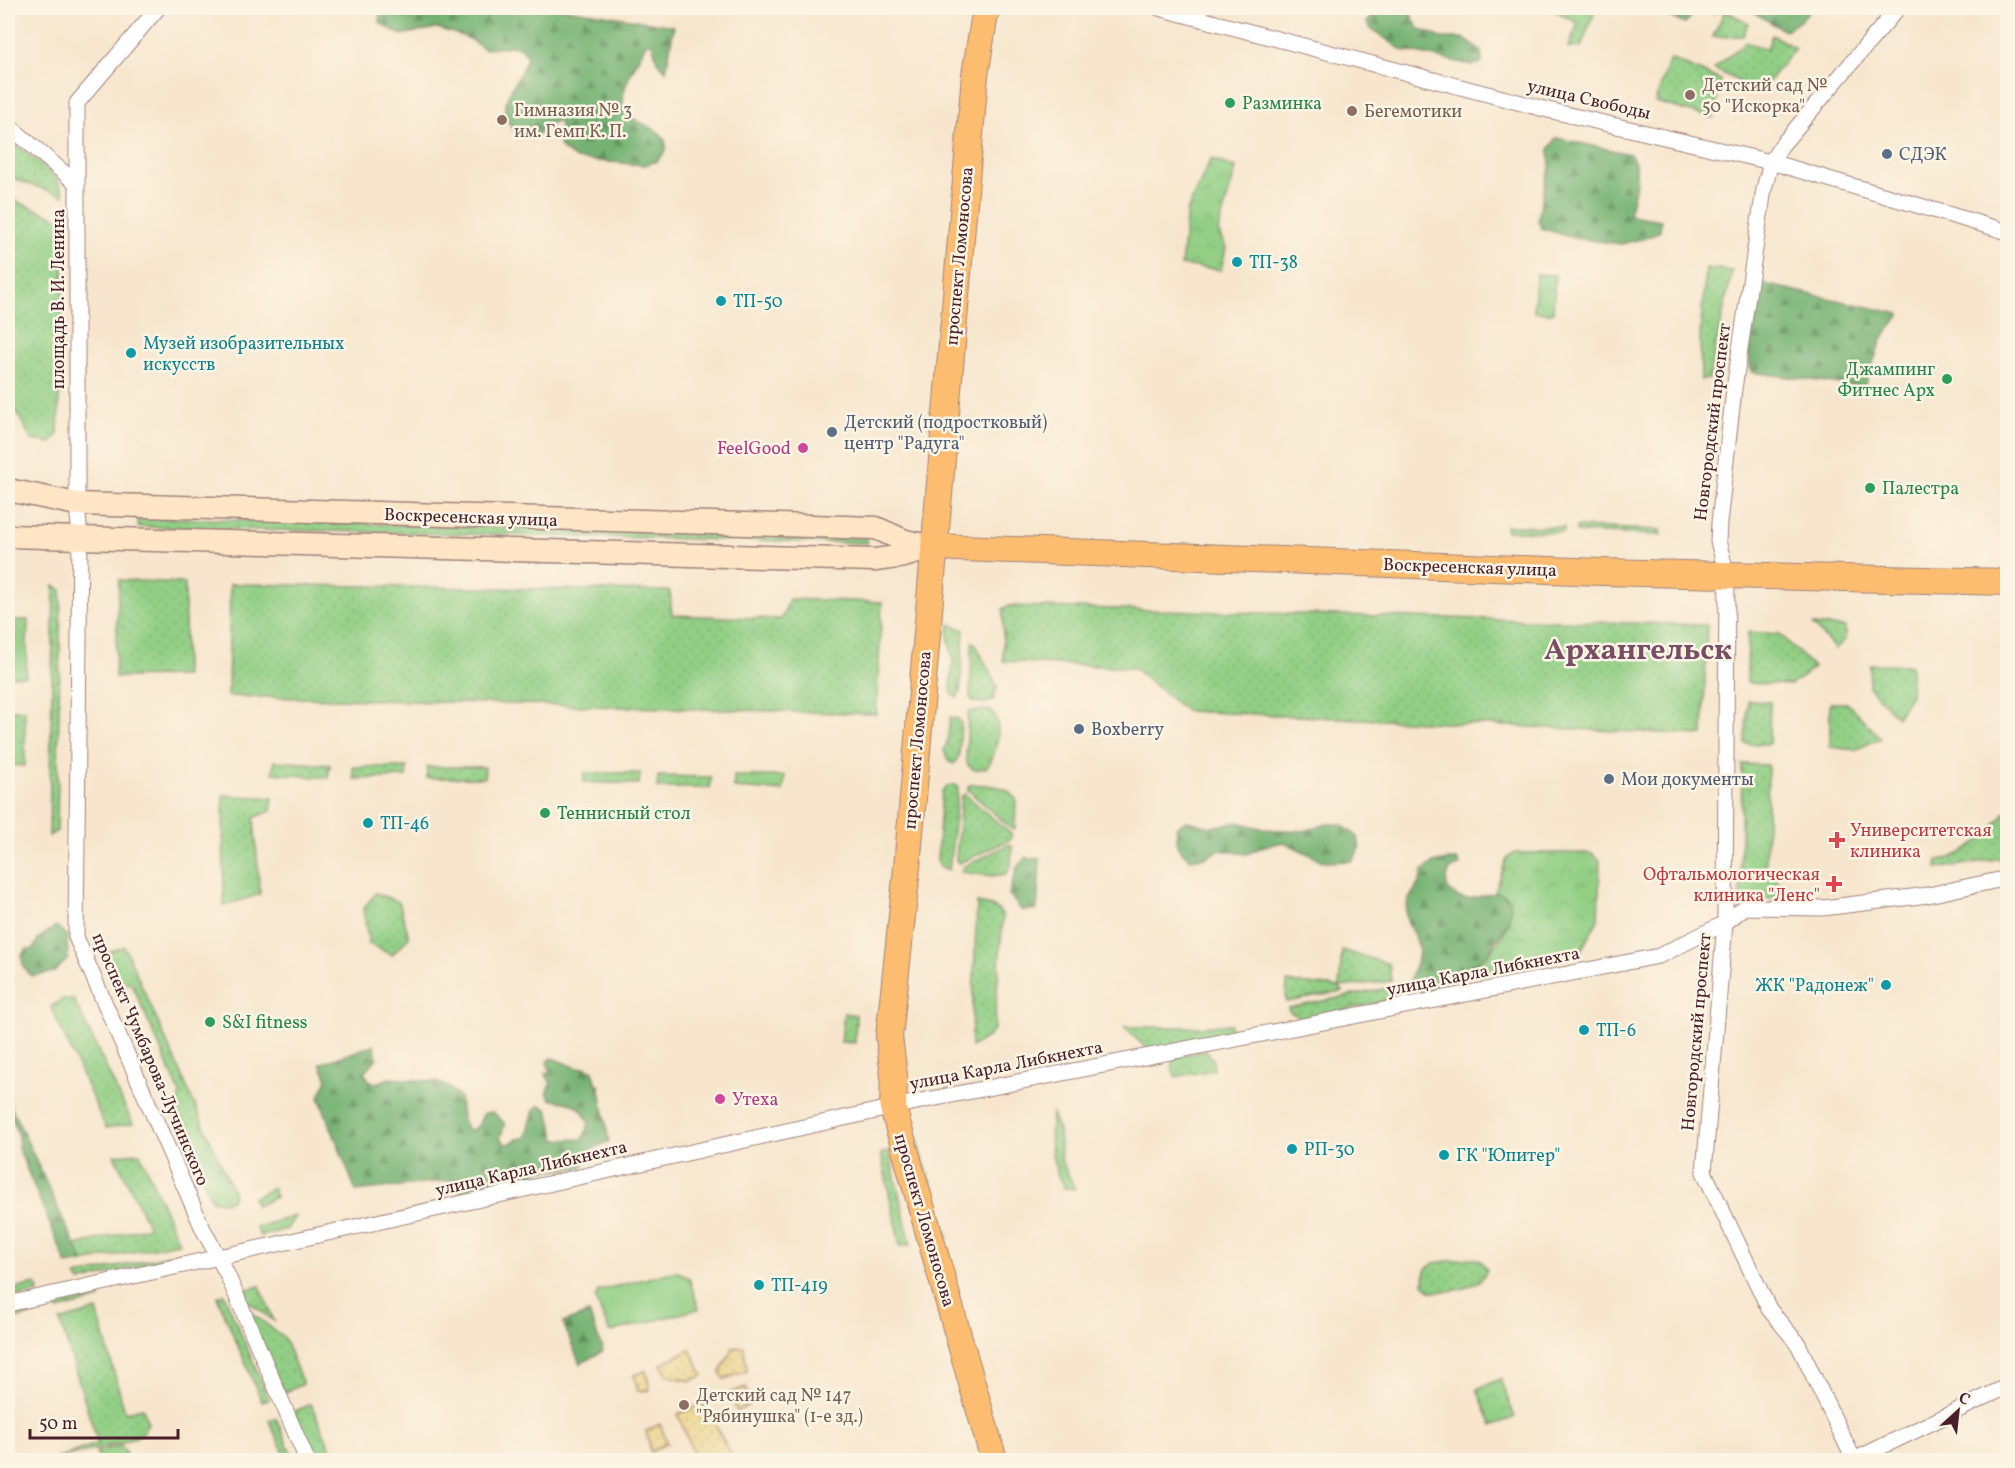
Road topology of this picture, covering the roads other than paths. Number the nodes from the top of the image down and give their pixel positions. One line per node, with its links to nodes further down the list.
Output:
1 (158, 8): 7 (street)
2 (986, 8): 13 (main road, проспект Ломоносова)
3 (1159, 8): 6 (street, улица Свободы)
4 (1898, 8): 6 (street, Новгородский проспект)
5 (8, 125): 7 (street, площадь В. И. Ленина)
6 (1771, 162): 8 (street, улица Свободы); 14 (street, Новгородский проспект)
7 (77, 184): 10 (street, площадь В. И. Ленина)
8 (2007, 232)
9 (8, 490): 10 (main road, Воскресенская улица)
10 (78, 504): 12 (street, проспект Чумбарова-Лучинского); 13 (main road, Воскресенская улица)
11 (8, 536): 12 (main road, Воскресенская улица)
12 (80, 537): 13 (main road, Воскресенская улица); 19 (street, проспект Чумбарова-Лучинского)
13 (934, 547): 14 (main road, Воскресенская улица); 18 (main road, проспект Ломоносова)
14 (1727, 575): 15 (main road, Воскресенская улица); 17 (street, Новгородский проспект)
15 (2007, 582)
16 (2007, 878): 17 (street, улица Карла Либкнехта)
17 (1725, 923): 18 (street, улица Карла Либкнехта); 24 (street, Новгородский проспект)
18 (893, 1108): 19 (street, улица Карла Либкнехта); 23 (main road, проспект Ломоносова)
19 (219, 1258): 20 (street, улица Карла Либкнехта); 22 (street, проспект Чумбарова-Лучинского)
20 (8, 1305)
21 (2007, 1386): 24 (street)
22 (307, 1461)
23 (994, 1461)
24 (1854, 1461)

